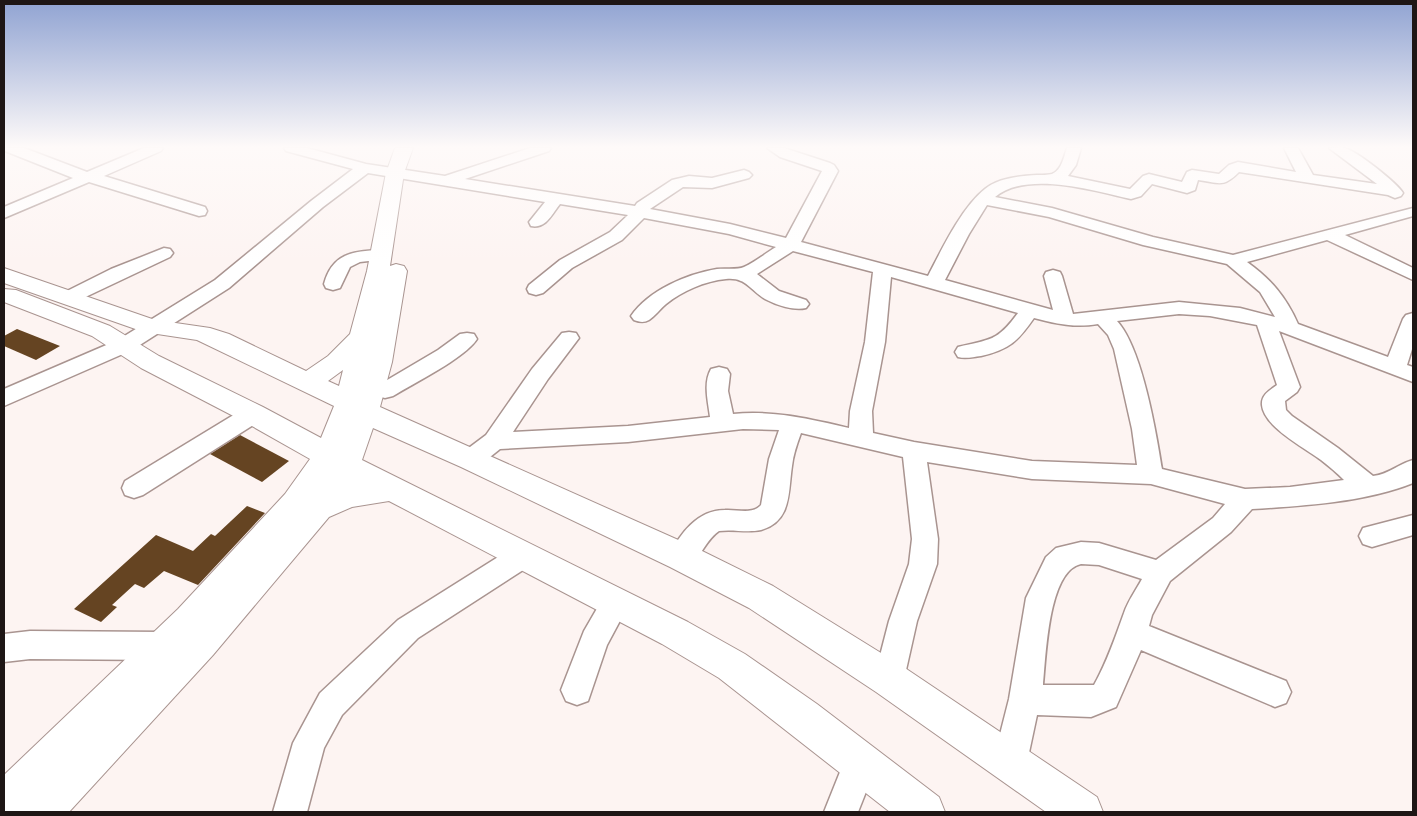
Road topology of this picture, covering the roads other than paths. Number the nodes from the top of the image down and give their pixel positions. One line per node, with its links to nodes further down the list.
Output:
1 (65, 186): 21 (street)
2 (123, 186): 18 (street)
3 (341, 186): 46 (street)
4 (399, 186): 27 (main road)
5 (401, 186): 48 (main road)
6 (481, 186): 16 (street)
7 (673, 186): 19 (street)
8 (822, 186): 25 (street)
9 (1006, 186): 17 (street)
10 (1091, 186): 14 (street)
11 (1142, 186): 14 (street)
12 (1358, 186): 15 (street)
13 (1388, 186): 15 (street)
14 (1108, 190): 23 (street)
15 (1394, 191): 20 (street)
16 (555, 199): 19 (street); 22 (street)
17 (983, 199): 23 (street); 34 (street)
18 (199, 211)
19 (640, 212): 25 (street); 36 (street)
20 (1412, 212): 24 (street)
21 (4, 213)
22 (538, 222)
23 (1092, 225): 28 (street)
24 (1329, 234): 28 (street); 32 (street)
25 (791, 245): 29 (street); 30 (street)
26 (164, 253): 38 (street)
27 (380, 255): 35 (street); 48 (main road)
28 (1233, 260): 47 (street)
29 (882, 270): 34 (street); 62 (street)
30 (745, 274): 39 (street); 41 (street)
31 (4, 275): 38 (main road)
32 (1413, 275)
33 (1053, 276): 44 (street)
34 (934, 283): 40 (street)
35 (333, 284)
36 (536, 289)
37 (4, 294): 51 (main road)
38 (70, 297): 46 (main road)
39 (799, 304)
40 (1029, 311): 44 (street); 52 (street)
41 (641, 316)
42 (1103, 318): 44 (street); 45 (street); 67 (street)
43 (1413, 318): 53 (street)
44 (1065, 320)
45 (1266, 321): 47 (street); 68 (street)
46 (153, 326): 51 (street); 55 (main road)
47 (1288, 326): 53 (street)
48 (373, 335): 55 (main road); 57 (main road); 57 (main road)
49 (467, 338): 57 (street)
50 (569, 338): 63 (street)
51 (125, 345): 56 (street); 58 (main road)
52 (965, 352)
53 (1404, 372)
54 (719, 374): 59 (street)
55 (306, 381): 57 (main road)
56 (4, 398)
57 (366, 401): 63 (main road); 65 (main road)
58 (253, 414): 61 (main road); 69 (street)
59 (723, 423): 60 (street); 63 (street)
60 (793, 423): 62 (street); 76 (street)
61 (295, 438): 65 (main road); 71 (main road)
62 (860, 438): 64 (street)
63 (483, 450): 76 (main road)
64 (914, 451): 67 (street); 82 (street)
65 (337, 460): 70 (main road); 71 (main road)
66 (1413, 469): 68 (street)
67 (1151, 475): 72 (street)
68 (1367, 485): 72 (street)
69 (134, 488)
70 (394, 489): 71 (main road); 75 (main road)
71 (313, 498): 80 (main road); 90 (main road)
72 (1245, 499): 77 (street)
73 (1413, 525): 74 (street)
74 (1372, 536)
75 (524, 555): 78 (main road); 91 (street)
76 (682, 557): 82 (main road)
77 (1160, 573): 79 (street); 85 (street)
78 (616, 602): 83 (street); 87 (main road)
79 (1133, 633): 84 (street); 85 (street)
80 (163, 646): 81 (street); 88 (main road)
81 (4, 648)
82 (889, 679): 86 (main road)
83 (577, 690)
84 (1275, 692)
85 (1025, 698): 86 (street)
86 (1010, 762): 89 (main road)
87 (860, 764): 92 (street); 93 (main road)
88 (4, 804)
89 (1072, 809)
90 (41, 812)
91 (290, 812)
92 (841, 812)
93 (924, 812)

